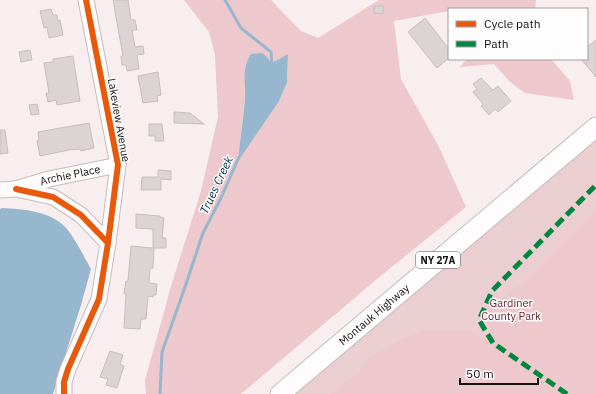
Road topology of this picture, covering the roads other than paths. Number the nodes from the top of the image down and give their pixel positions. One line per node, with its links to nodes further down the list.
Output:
1 (86, 0): 3 (street, Lakeview Avenue)
2 (596, 127): 8 (main road, Montauk Highway / NY 27A)
3 (118, 165): 4 (street, Archie Place); 6 (street, Lakeview Avenue)
4 (16, 189): 5 (street, Archie Place); 6 (street)
5 (0, 190)
6 (108, 243): 7 (street, Lakeview Avenue)
7 (64, 394)
8 (280, 394)

